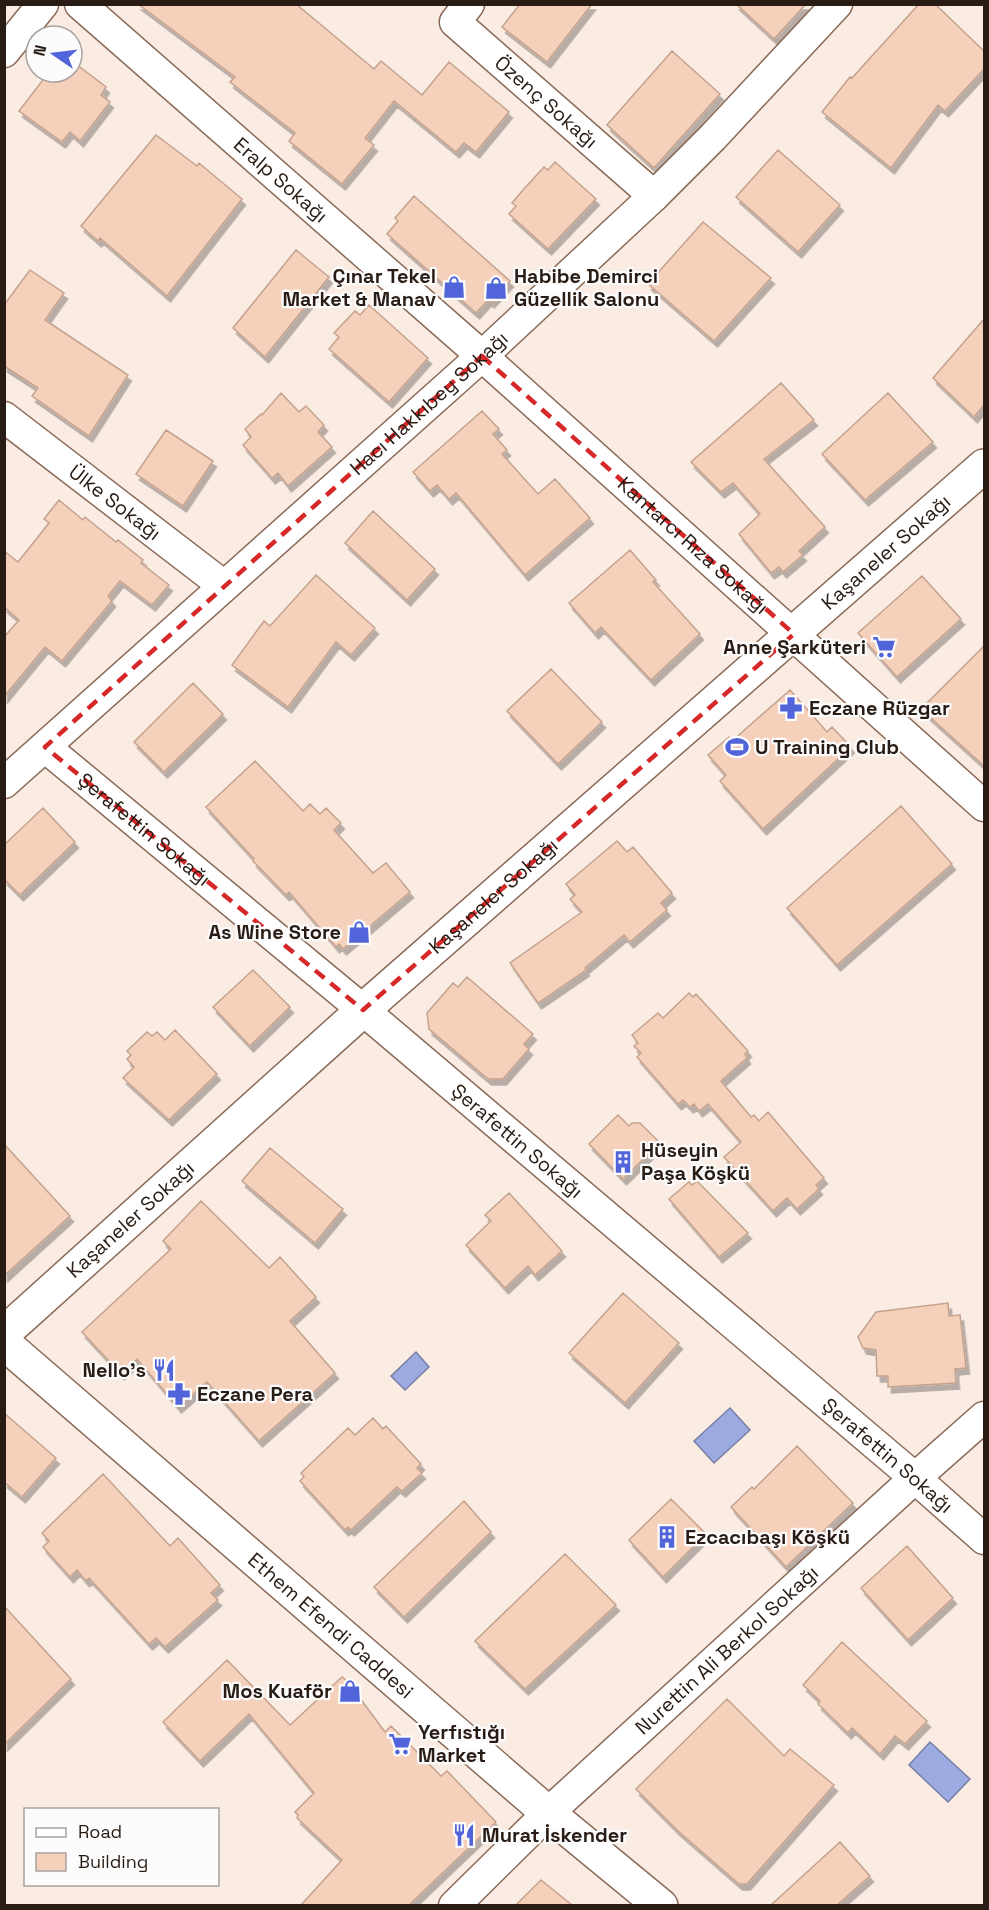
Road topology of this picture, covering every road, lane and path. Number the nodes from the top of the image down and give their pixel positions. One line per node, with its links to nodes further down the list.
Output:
1 (44, 4): 5 (street)
2 (80, 4): 7 (street, Eralp Sokağı)
3 (469, 4): 6 (street, Özenç Sokağı)
4 (837, 4): 6 (street, Hacı Hakkıbey Sokağı)
5 (4, 52)
6 (654, 196): 7 (street, Hacı Hakkıbey Sokağı)
7 (482, 356): 10 (street, Hacı Hakkıbey Sokağı); 11 (street, Kantarcı Rıza Sokağı)
8 (4, 417): 10 (street, Ülke Sokağı)
9 (984, 466): 11 (street, Kaşaneler Sokağı)
10 (224, 586): 12 (street, Hacı Hakkıbey Sokağı)
11 (794, 634): 14 (street, Kantarcı Rıza Sokağı); 15 (street, Kaşaneler Sokağı)
12 (45, 747): 13 (street, Hacı Hakkıbey Sokağı); 15 (street, Şerafettin Sokağı)
13 (4, 783)
14 (984, 806)
15 (363, 1010): 16 (street, Kaşaneler Sokağı); 19 (street, Şerafettin Sokağı)
16 (4, 1333)
17 (4, 1343): 21 (street, Ethem Efendi Caddesi)
18 (984, 1417): 19 (street, Nurettin Ali Berkol Sokağı)
19 (915, 1478): 20 (street, Şerafettin Sokağı); 21 (street, Nurettin Ali Berkol Sokağı)
20 (984, 1539)
21 (548, 1814): 22 (street, Nurettin Ali Berkol Sokağı); 23 (street, Ethem Efendi Caddesi)
22 (454, 1905)
23 (661, 1905)

